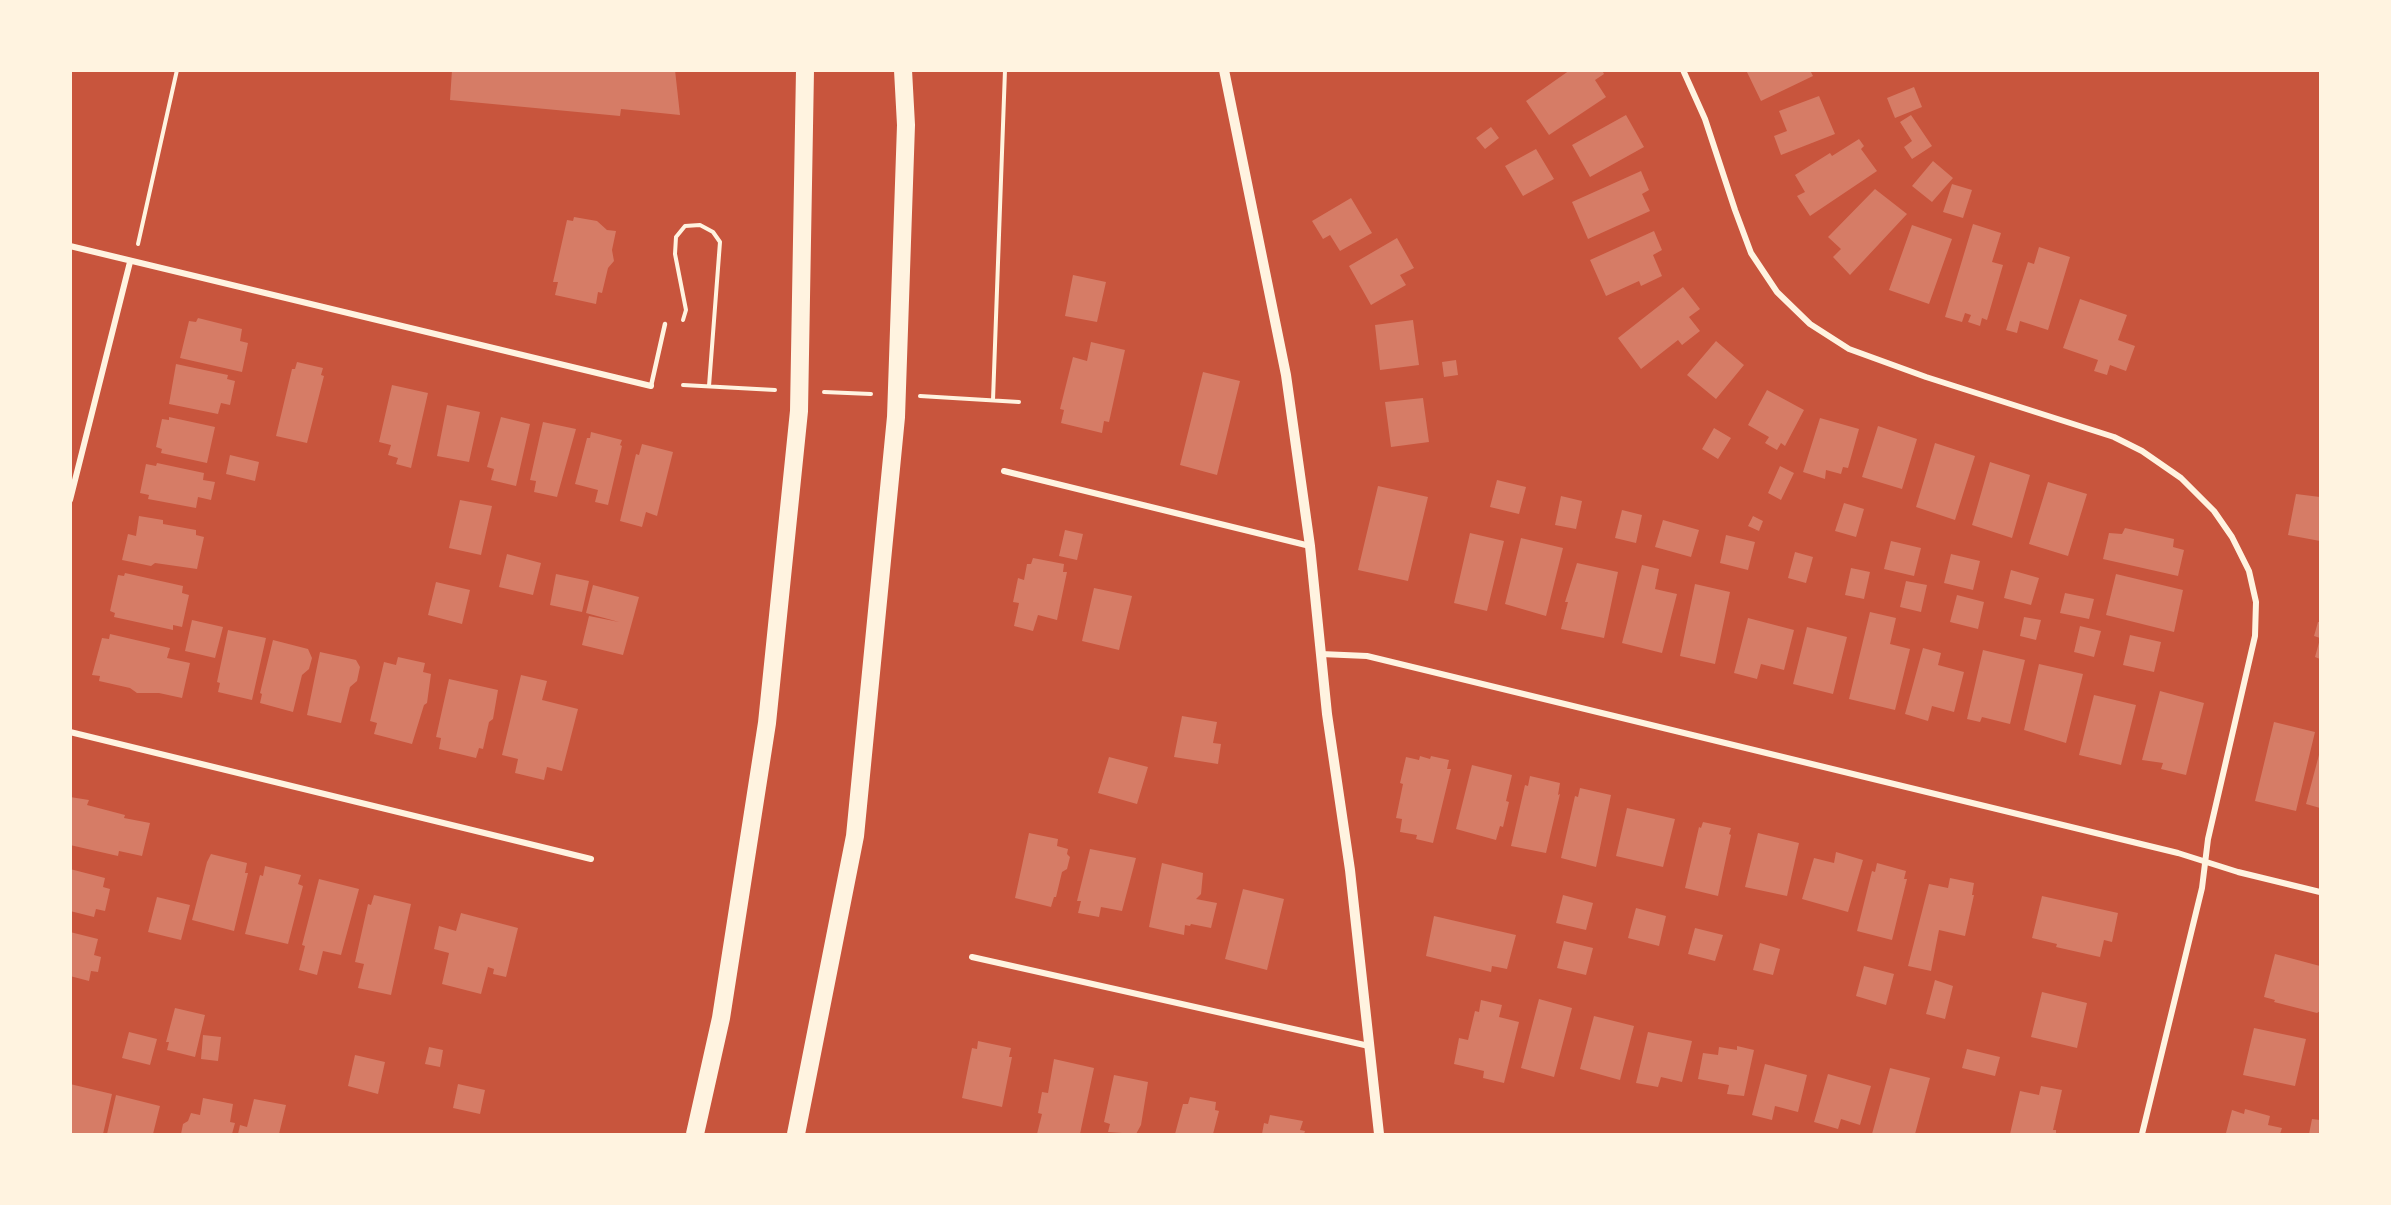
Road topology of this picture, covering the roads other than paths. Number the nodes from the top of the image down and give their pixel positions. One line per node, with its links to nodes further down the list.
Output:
1 (805, 70): 19 (highway)
2 (903, 70): 20 (highway)
3 (1224, 70): 11 (street)
4 (1683, 70): 15 (street)
5 (70, 246): 6 (street)
6 (132, 262): 8 (street); 10 (street)
7 (665, 324): 8 (lane)
8 (651, 386)
9 (1004, 471): 11 (street)
10 (70, 500)
11 (1310, 546): 12 (street)
12 (1321, 654): 15 (street); 18 (street)
13 (70, 732): 14 (street)
14 (591, 859)
15 (2206, 862): 16 (street); 22 (street)
16 (2320, 892)
17 (972, 957): 18 (street)
18 (1369, 1046): 21 (street)
19 (695, 1134)
20 (796, 1134)
21 (1379, 1134)
22 (2142, 1134)

